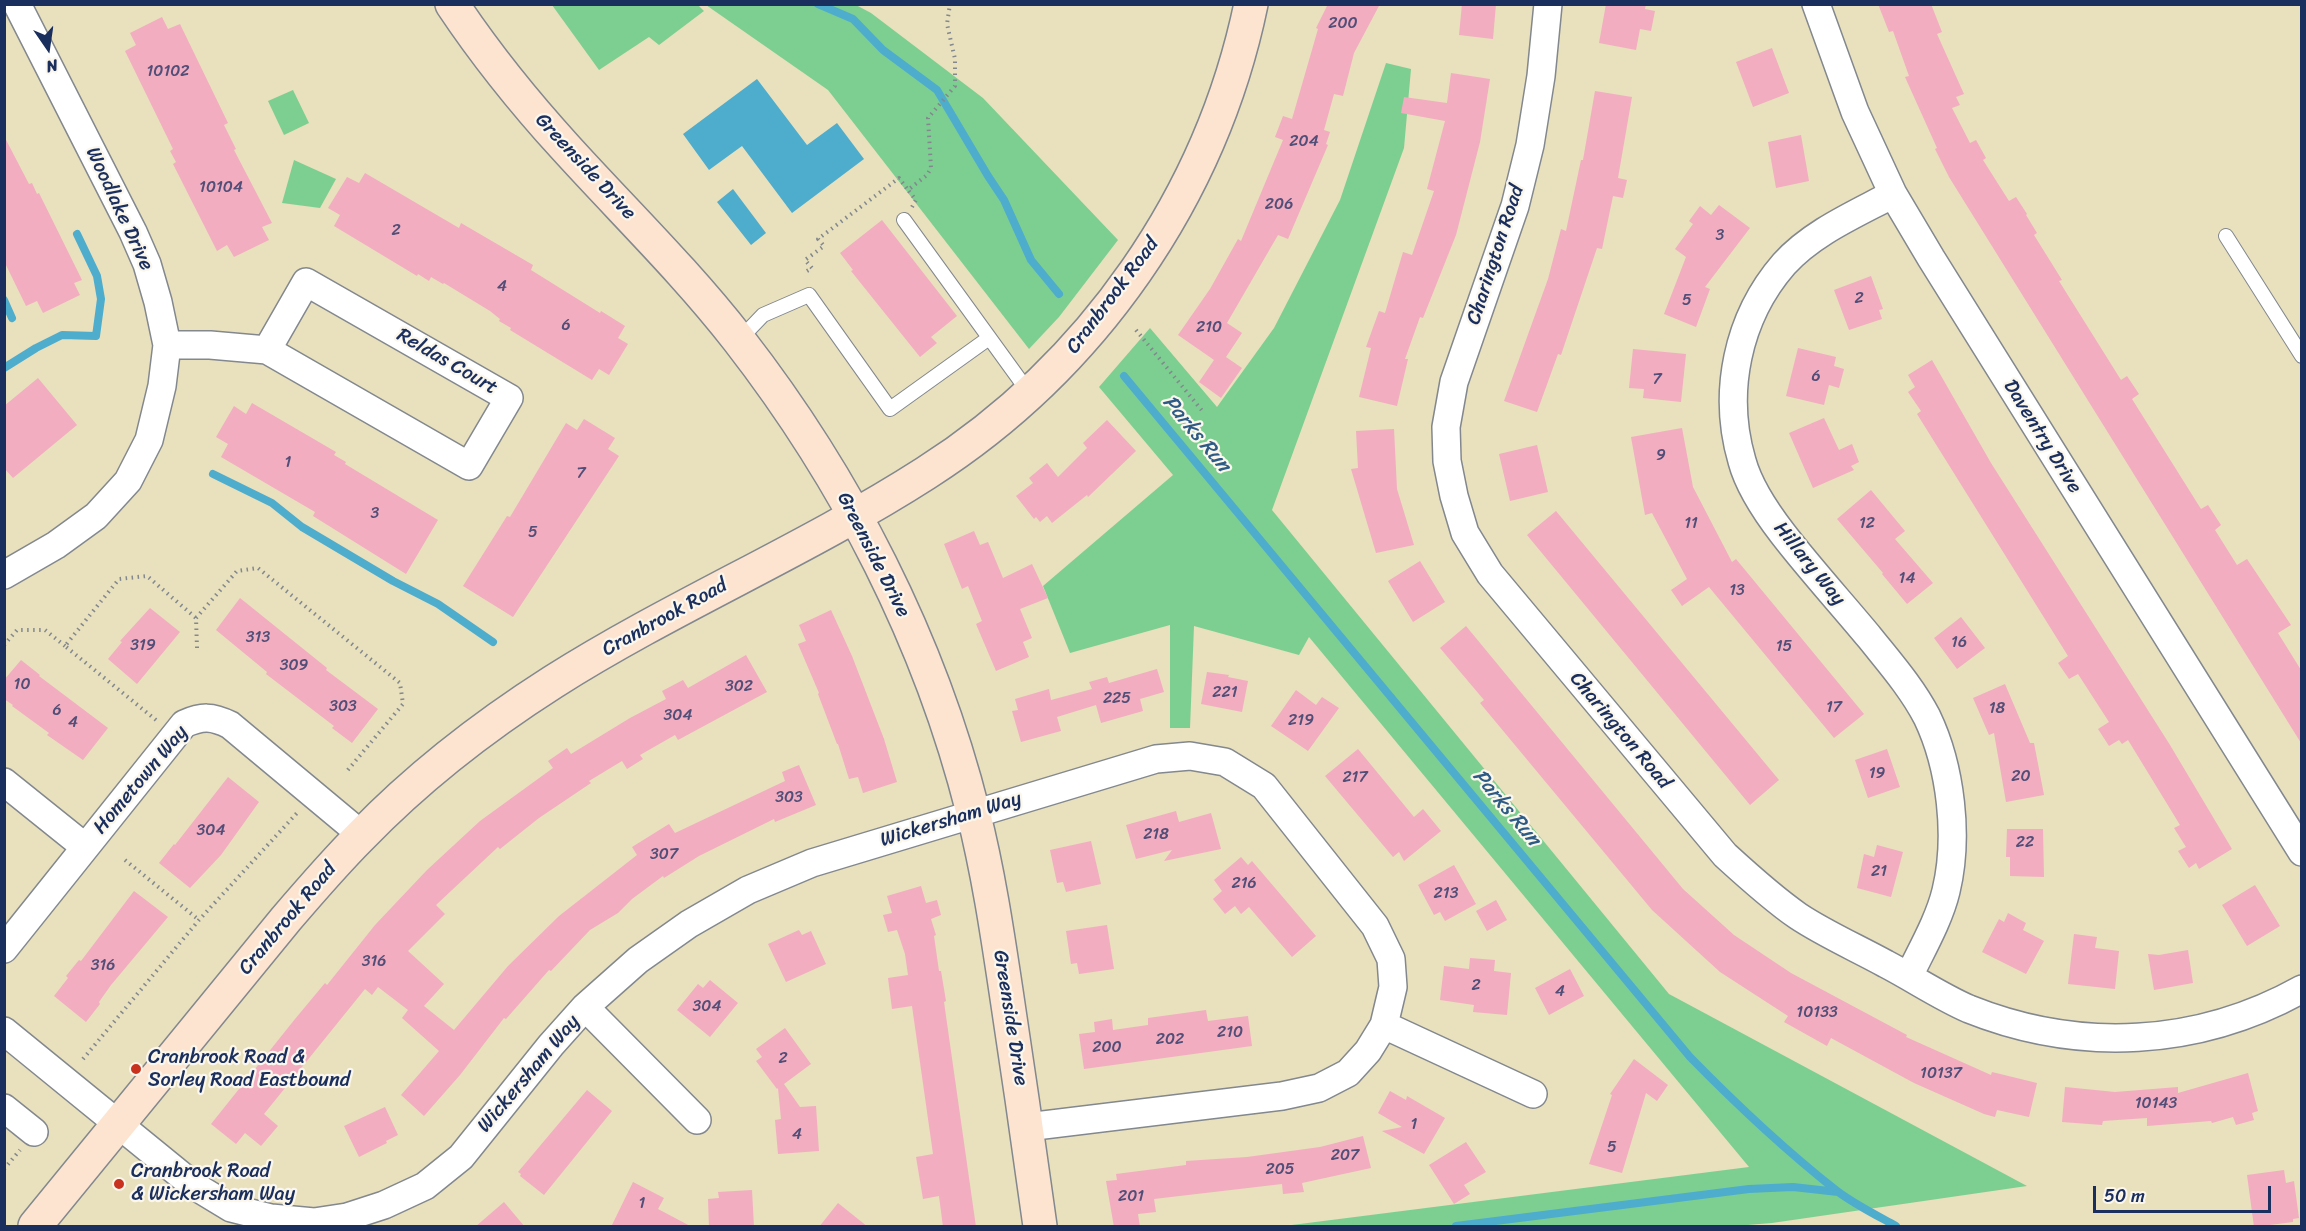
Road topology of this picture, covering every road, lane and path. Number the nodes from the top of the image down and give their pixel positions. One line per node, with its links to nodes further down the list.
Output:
1 (17, 4): 15 (street, Woodlake Drive)
2 (452, 4): 14 (street, Greenside Drive)
3 (950, 4): 7 (path)
4 (1251, 4): 18 (street, Cranbrook Road)
5 (1548, 4): 37 (street, Charington Road)
6 (1816, 4): 8 (street, Daventry Drive)
7 (908, 190): 9 (path); 11 (path)
8 (1893, 194): 33 (street, Daventry Drive); 37 (street, Hillary Way)
9 (904, 220): 13 (lane)
10 (2226, 236): 17 (lane)
11 (807, 271)
12 (1136, 330): 19 (path)
13 (989, 338): 14 (lane); 18 (lane)
14 (739, 340): 20 (street, Greenside Drive)
15 (167, 345): 16 (street, Reldas Court); 21 (street, Woodlake Drive)
16 (267, 350): 16 (street, Reldas Court)
17 (2301, 356)
18 (1030, 394): 20 (street, Cranbrook Road)
19 (1204, 413)
20 (854, 516): 30 (street, Greenside Drive); 31 (street, Cranbrook Road)
21 (4, 575)
22 (196, 618): 24 (path); 25 (path); 27 (path)
23 (4, 645): 24 (path)
24 (65, 646): 26 (path)
25 (197, 648)
26 (176, 735): 31 (street, Hometown Way); 32 (street, Hometown Way)
27 (347, 771)
28 (4, 782): 32 (street)
29 (301, 809): 35 (path)
30 (974, 813): 39 (street, Wickersham Way); 40 (street, Wickersham Way); 47 (street, Greenside Drive)
31 (362, 835): 46 (street, Cranbrook Road)
32 (85, 847): 36 (street, Hometown Way)
33 (2301, 852)
34 (125, 860): 35 (path)
35 (199, 920): 42 (path)
36 (4, 949)
37 (1909, 976): 38 (street, Charington Road)
38 (2301, 990)
39 (585, 1007): 45 (street); 46 (street, Wickersham Way)
40 (1384, 1025): 43 (street); 47 (street, Wickersham Way)
41 (4, 1030): 46 (street, Wickersham Way)
42 (82, 1059)
43 (1533, 1094)
44 (4, 1108): 48 (street)
45 (697, 1120)
46 (118, 1124): 49 (street, Cranbrook Road)
47 (1027, 1127): 50 (street, Greenside Drive)
48 (34, 1132)
49 (34, 1227)
50 (1040, 1227)

